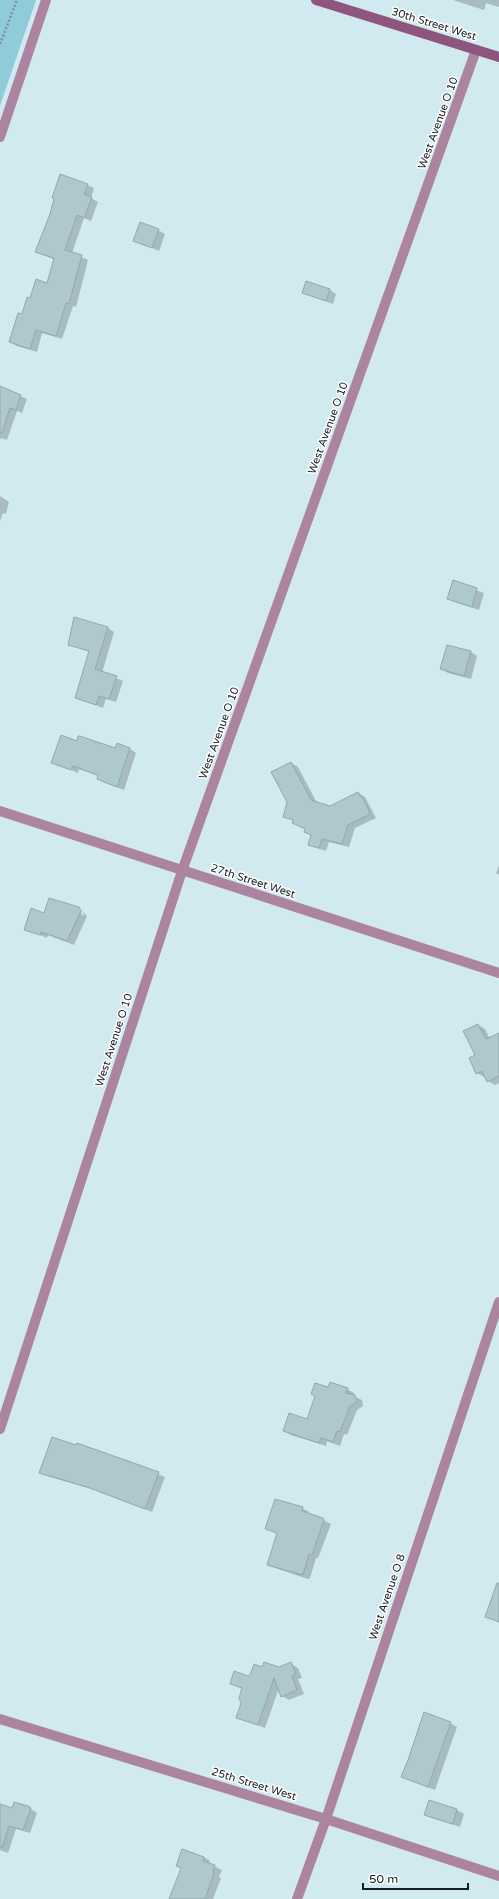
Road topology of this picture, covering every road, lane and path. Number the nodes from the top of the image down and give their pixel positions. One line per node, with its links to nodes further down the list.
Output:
1 (17, 0): 4 (path)
2 (46, 0): 7 (street)
3 (316, 0): 5 (main road, 30th Street West)
4 (0, 44)
5 (476, 50): 6 (main road, 30th Street West); 9 (street, West Avenue O 10)
6 (499, 57)
7 (0, 136)
8 (0, 811): 9 (street, 27th Street West)
9 (182, 871): 10 (street, 27th Street West); 12 (street, West Avenue O 10)
10 (499, 973)
11 (499, 1302): 14 (street, West Avenue O 8)
12 (0, 1429)
13 (0, 1719): 14 (street, 25th Street West)
14 (326, 1819): 15 (street, 25th Street West); 16 (street, West Avenue O 8)
15 (499, 1876)
16 (297, 1899)

